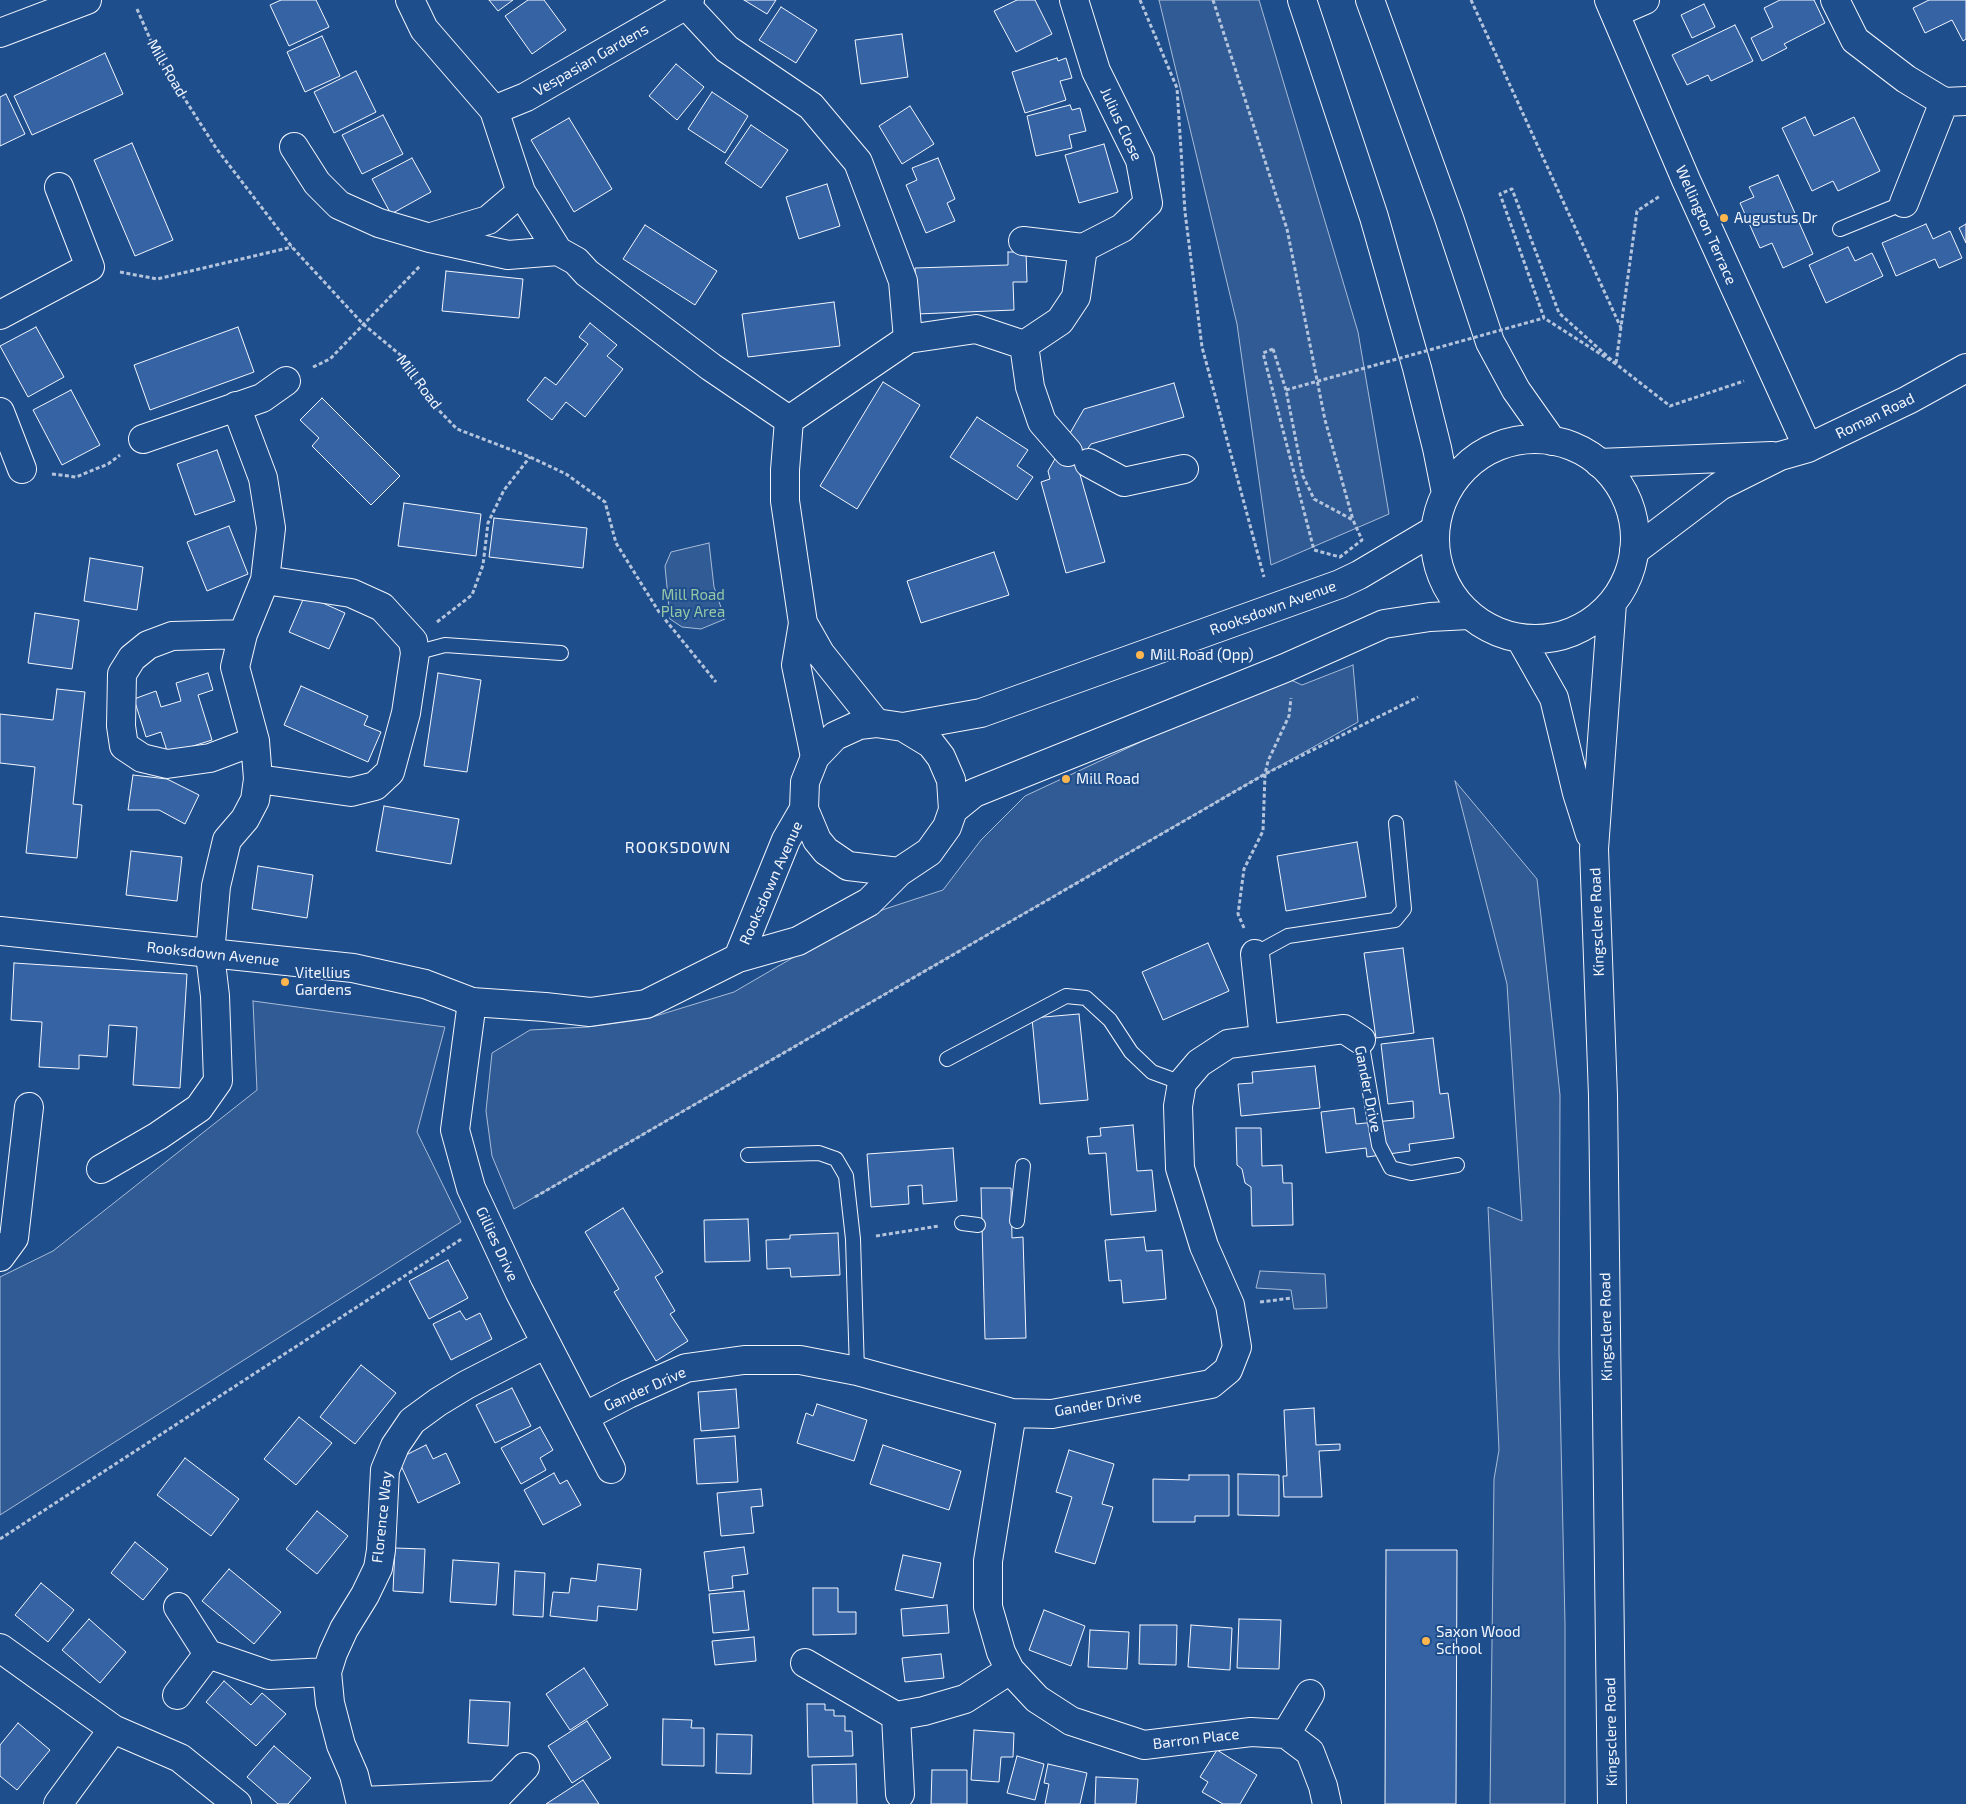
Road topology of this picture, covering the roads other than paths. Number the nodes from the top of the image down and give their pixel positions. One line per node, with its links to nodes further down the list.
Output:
1 (87, 0): 10 (main road)
2 (410, 0): 12 (main road)
3 (1074, 0): 20 (main road, Julius Close)
4 (1302, 0): 37 (main road)
5 (1370, 0): 31 (main road)
6 (1645, 0): 9 (main road)
7 (1835, 0): 11 (main road)
8 (688, 3): 12 (main road, Vespasian Gardens); 23 (main road, Vespasian Gardens)
9 (1612, 7): 32 (main road, Wellington Terrace)
10 (0, 33)
11 (1955, 102): 16 (main road)
12 (494, 110): 15 (main road)
13 (294, 147): 18 (main road)
14 (60, 187): 22 (main road)
15 (521, 192): 18 (main road); 21 (main road)
16 (1904, 203): 17 (lane)
17 (1840, 229)
18 (430, 238): 21 (main road)
19 (1023, 241): 20 (main road)
20 (1083, 248): 24 (main road)
21 (558, 251): 28 (main road)
22 (0, 315)
23 (908, 339): 24 (main road); 28 (main road)
24 (1024, 345): 35 (main road)
25 (1966, 368): 32 (main road, Roman Road)
26 (286, 381): 27 (main road)
27 (236, 406): 30 (main road); 40 (main road)
28 (789, 420): 43 (main road)
29 (2, 423): 36 (main road)
30 (143, 439)
31 (1552, 441): 34 (main road); 37 (main road)
32 (1808, 448): 33 (main road, Roman Road)
33 (1780, 456): 34 (main road, Roman Road); 39 (main road, Roman Road)
34 (1599, 463): 39 (main road)
35 (1184, 469)
36 (36, 471)
37 (1446, 493): 38 (main road)
38 (1435, 530): 42 (main road); 48 (main road, Rooksdown Avenue)
39 (1634, 551): 41 (main road)
40 (265, 580): 44 (main road); 46 (main road)
41 (1612, 603): 45 (main road); 55 (main road, Kingsclere Road)
42 (1469, 615): 45 (main road); 53 (main road, Rooksdown Avenue)
43 (803, 622): 48 (main road); 50 (main road)
44 (242, 634): 49 (main road); 49 (main road)
45 (1520, 638): 55 (main road, Kingsclere Road)
46 (414, 647): 47 (lane); 51 (main road)
47 (561, 653)
48 (890, 725): 50 (main road, Rooksdown Avenue); 53 (main road, Rooksdown Avenue)
49 (255, 741): 51 (main road)
50 (815, 758): 52 (main road, Rooksdown Avenue)
51 (258, 779): 58 (main road)
52 (804, 809): 56 (main road, Rooksdown Avenue); 60 (main road, Rooksdown Avenue)
53 (953, 810): 56 (main road, Rooksdown Avenue)
54 (1396, 823): 59 (lane)
55 (1594, 849): 98 (main road, Kingsclere Road)
56 (899, 872): 60 (main road, Rooksdown Avenue)
57 (0, 931): 58 (main road, Rooksdown Avenue)
58 (210, 954): 61 (main road, Rooksdown Avenue); 70 (main road)
59 (1255, 954): 62 (main road)
60 (738, 958): 61 (main road, Rooksdown Avenue)
61 (472, 1002): 75 (main road, Gillies Drive)
62 (1264, 1039): 63 (main road, Gander Drive); 65 (main road, Gander Drive)
63 (1361, 1040): 68 (lane, Gander Drive)
64 (947, 1059): 65 (lane)
65 (1182, 1083): 77 (main road, Gander Drive)
66 (29, 1107): 74 (main road)
67 (748, 1155): 76 (lane)
68 (1457, 1165)
69 (1023, 1166): 71 (lane)
70 (101, 1169)
71 (1017, 1221)
72 (962, 1223): 73 (lane)
73 (978, 1225)
74 (0, 1257)
75 (546, 1344): 78 (main road, Gillies Drive); 85 (main road, Florence Way)
76 (857, 1371): 77 (main road, Gander Drive); 78 (main road, Gander Drive)
77 (1012, 1413): 84 (main road, Barron Place)
78 (584, 1417): 79 (main road, Gillies Drive)
79 (611, 1469)
80 (178, 1607): 82 (main road)
81 (0, 1648): 89 (main road)
82 (208, 1654): 85 (main road); 87 (main road)
83 (806, 1664): 88 (main road)
84 (1010, 1670): 88 (main road); 90 (main road, Barron Place)
85 (327, 1672): 94 (main road, Florence Way)
86 (1310, 1694): 90 (main road)
87 (177, 1695)
88 (896, 1716): 92 (main road)
89 (113, 1729): 95 (main road); 96 (main road)
90 (1286, 1734): 97 (main road)
91 (525, 1767): 93 (main road, Florence Way)
92 (900, 1794)
93 (499, 1800): 94 (main road, Florence Way)
94 (361, 1803)
95 (58, 1804)
96 (237, 1804)
97 (1326, 1804)
98 (1612, 1804)

